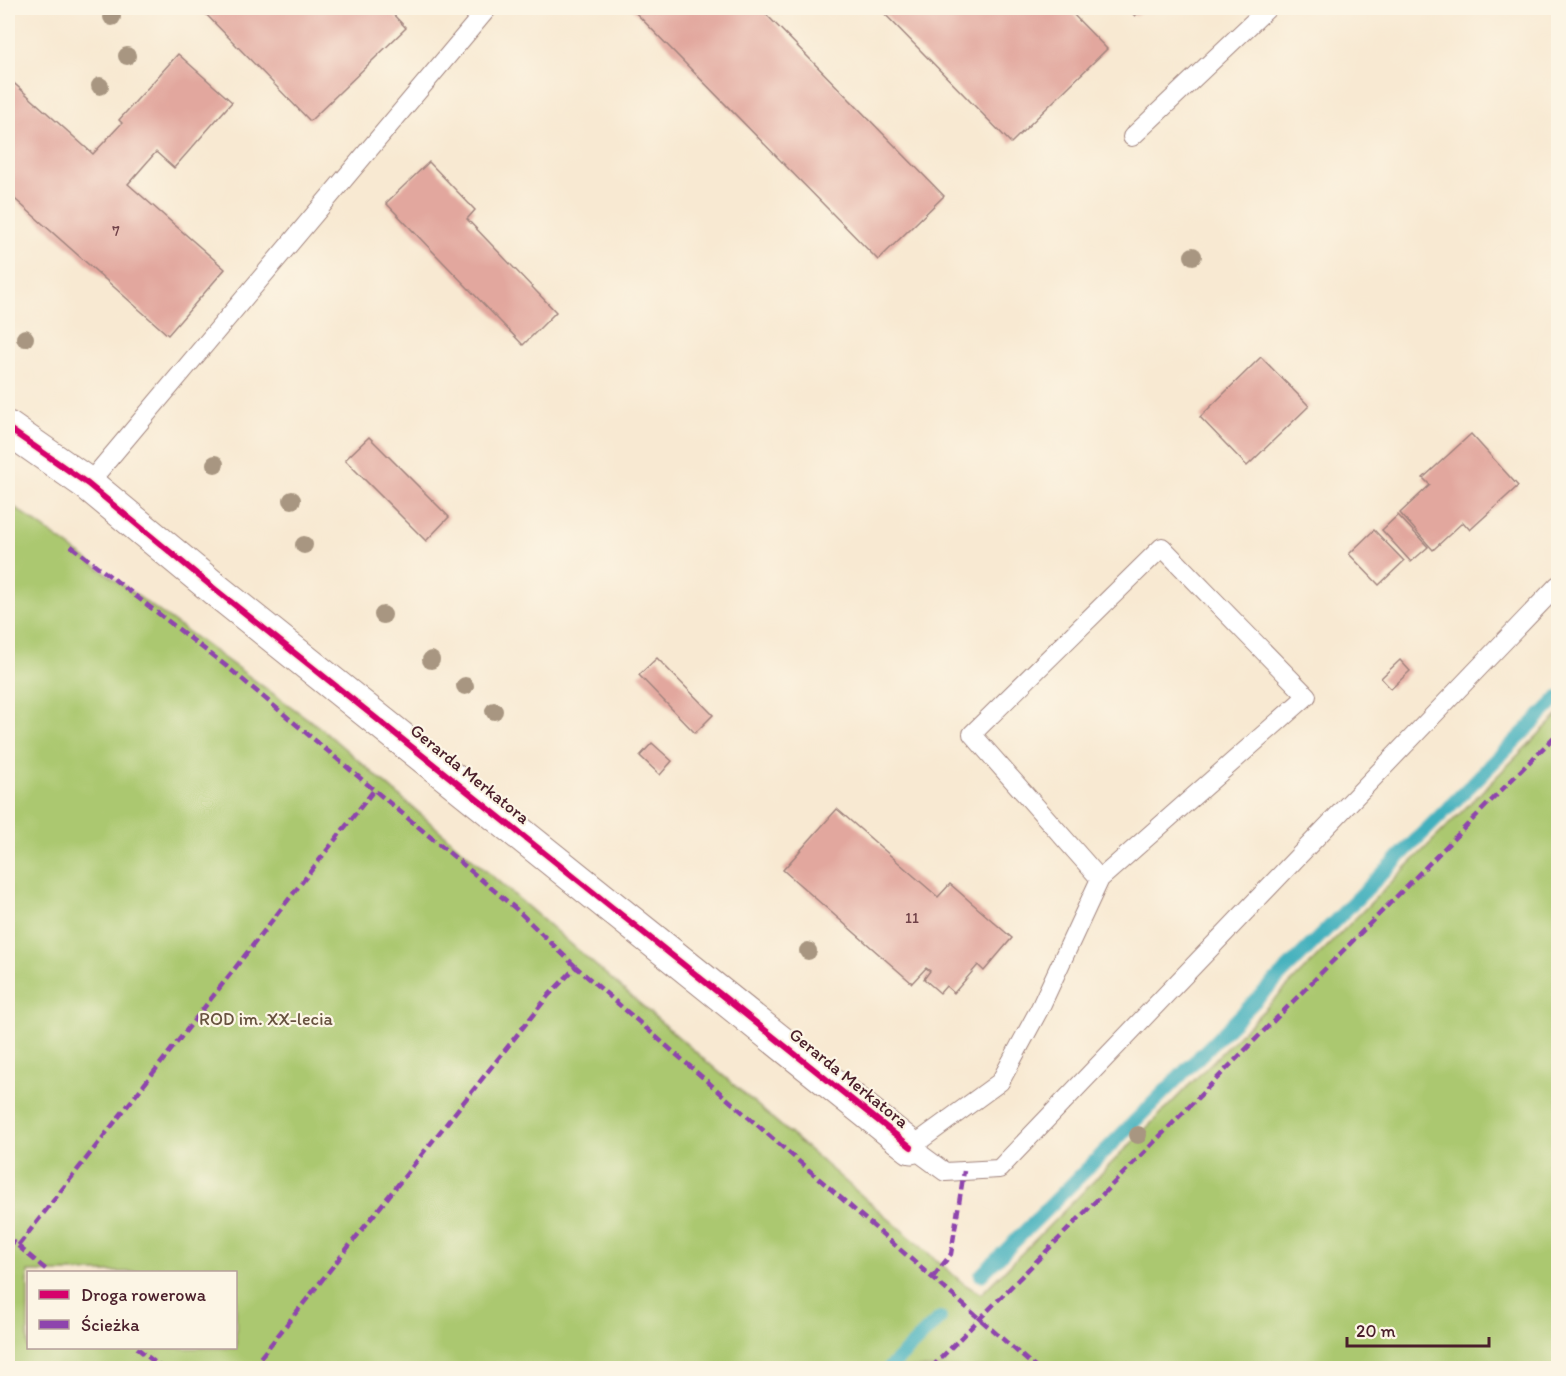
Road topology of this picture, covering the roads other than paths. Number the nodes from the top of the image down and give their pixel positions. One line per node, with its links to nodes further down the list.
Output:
1 (488, 8): 5 (lane)
2 (1268, 8): 3 (lane)
3 (1132, 137)
4 (8, 428): 5 (street, Gerarda Merkatora)
5 (88, 484): 8 (street, Gerarda Merkatora)
6 (1558, 585): 8 (lane)
7 (1101, 879): 7 (lane); 8 (lane)
8 (911, 1147)

